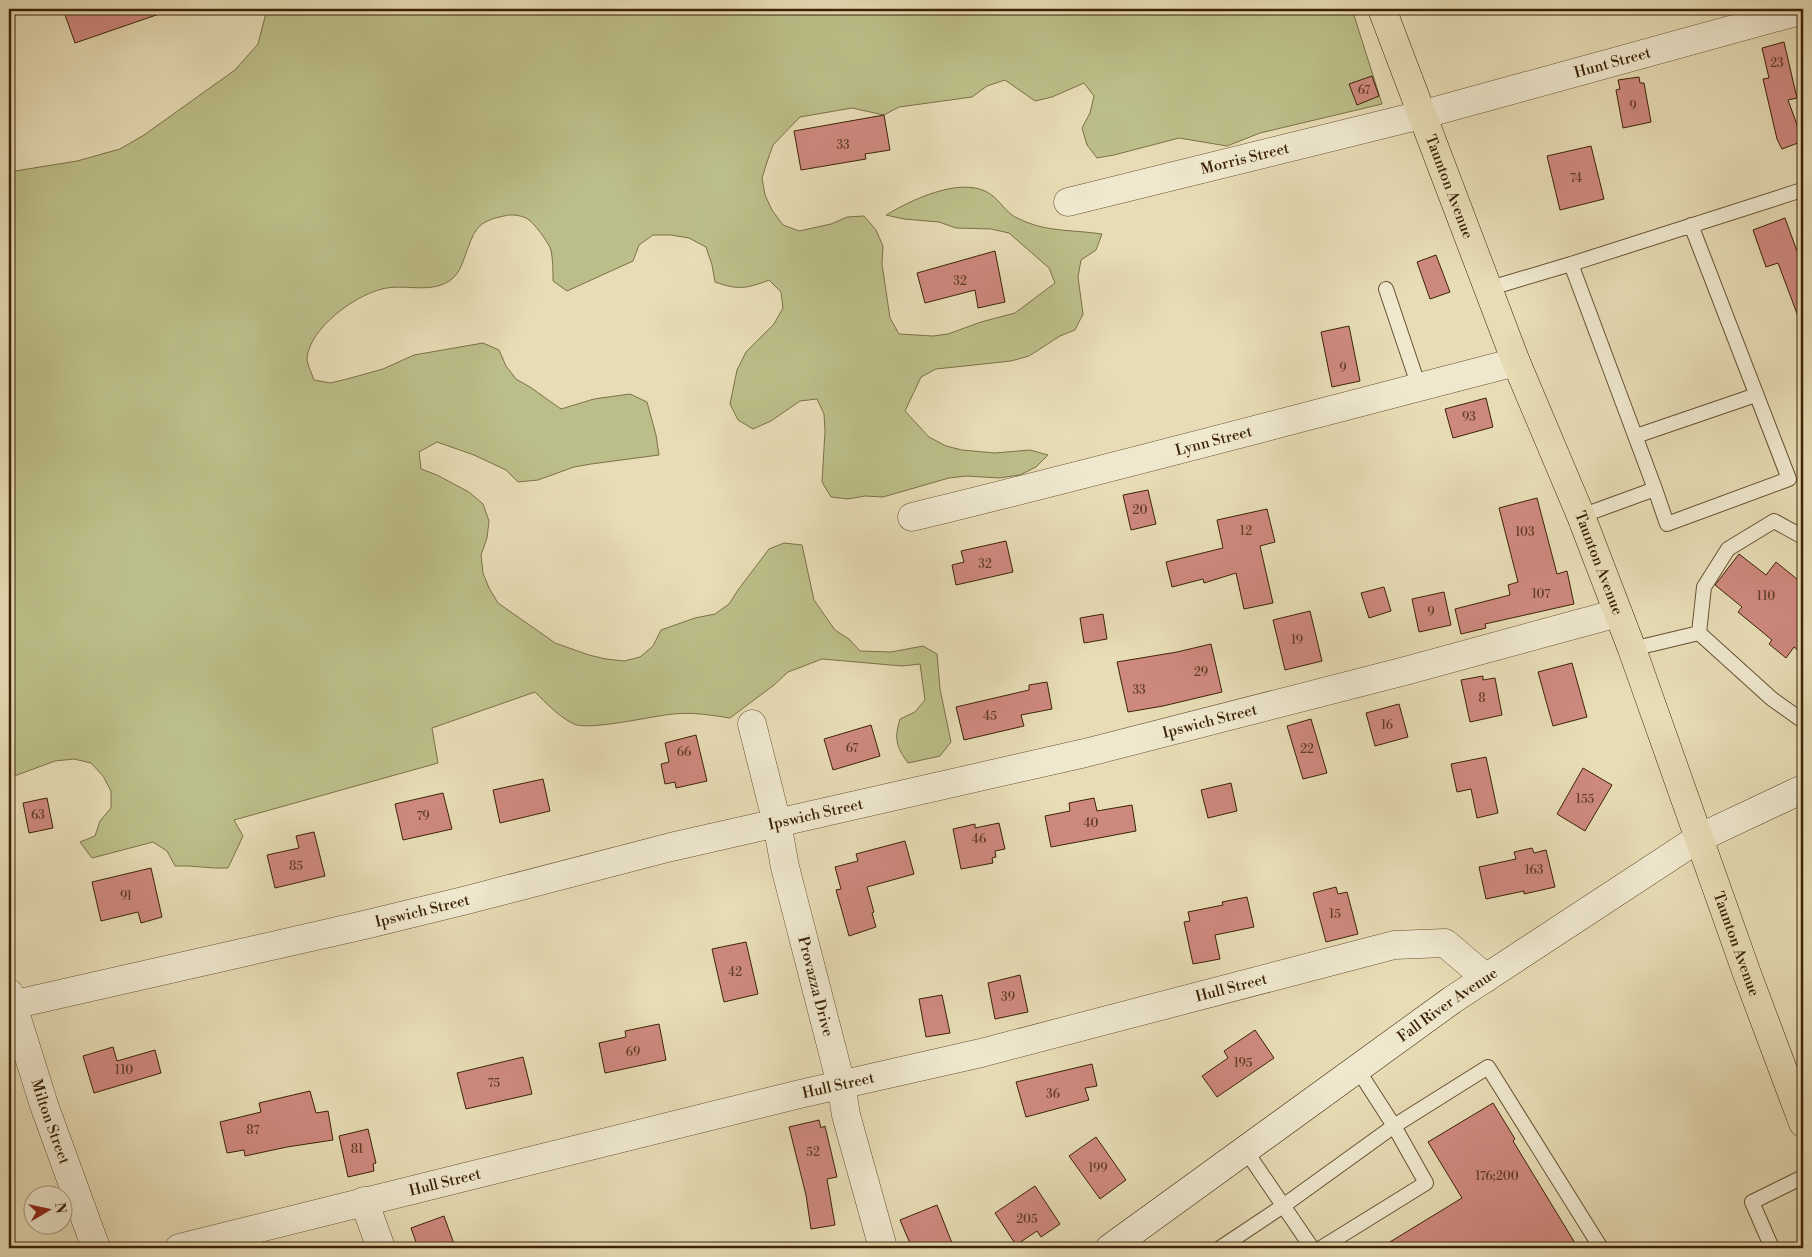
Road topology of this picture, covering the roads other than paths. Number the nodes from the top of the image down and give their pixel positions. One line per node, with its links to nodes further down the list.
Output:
1 (1382, 9): 3 (highway, Taunton Avenue)
2 (1803, 10): 3 (street, Hunt Street)
3 (1421, 115): 5 (street, Morris Street); 8 (highway, Taunton Avenue)
4 (1802, 190): 6 (lane)
5 (1068, 202)
6 (1691, 225): 7 (lane); 12 (lane)
7 (1571, 264): 8 (lane); 13 (lane)
8 (1487, 288): 10 (highway, Taunton Avenue)
9 (1386, 289): 11 (lane)
10 (1516, 362): 11 (street, Lynn Street); 15 (highway, Taunton Avenue)
11 (1419, 387): 16 (street, Lynn Street)
12 (1756, 394): 13 (lane); 14 (lane)
13 (1636, 436): 14 (lane)
14 (1655, 489): 15 (lane)
15 (1581, 516): 18 (highway, Taunton Avenue)
16 (912, 517)
17 (1803, 537): 19 (lane)
18 (1618, 613): 20 (highway, Taunton Avenue); 24 (street, Ipswich Street)
19 (1699, 633): 20 (lane); 21 (lane)
20 (1632, 649): 25 (highway, Taunton Avenue)
21 (1803, 721)
22 (752, 724): 24 (street, Provazza Drive)
23 (1803, 789): 25 (street, Fall River Avenue)
24 (777, 823): 27 (street, Ipswich Street); 29 (street, Provazza Drive)
25 (1698, 838): 26 (street, Fall River Avenue); 30 (highway, Taunton Avenue)
26 (1486, 978): 28 (street, Fall River Avenue); 29 (street, Hull Street)
27 (10, 999): 36 (street, Milton Street)
28 (1358, 1070): 31 (lane); 32 (street, Fall River Avenue)
29 (841, 1084): 34 (street, Hull Street); 39 (street, Provazza Drive)
30 (1802, 1115)
31 (1394, 1126): 35 (lane); 43 (lane); 44 (lane)
32 (1246, 1151): 35 (lane); 40 (street, Fall River Avenue)
33 (1803, 1177): 45 (lane)
34 (364, 1201): 37 (street, Hull Street); 38 (street)
35 (1283, 1206): 41 (lane); 42 (lane)
36 (96, 1248)
37 (179, 1248)
38 (381, 1248)
39 (883, 1248)
40 (1110, 1248)
41 (1220, 1248)
42 (1312, 1248)
43 (1321, 1248)
44 (1601, 1248)
45 (1772, 1248)

